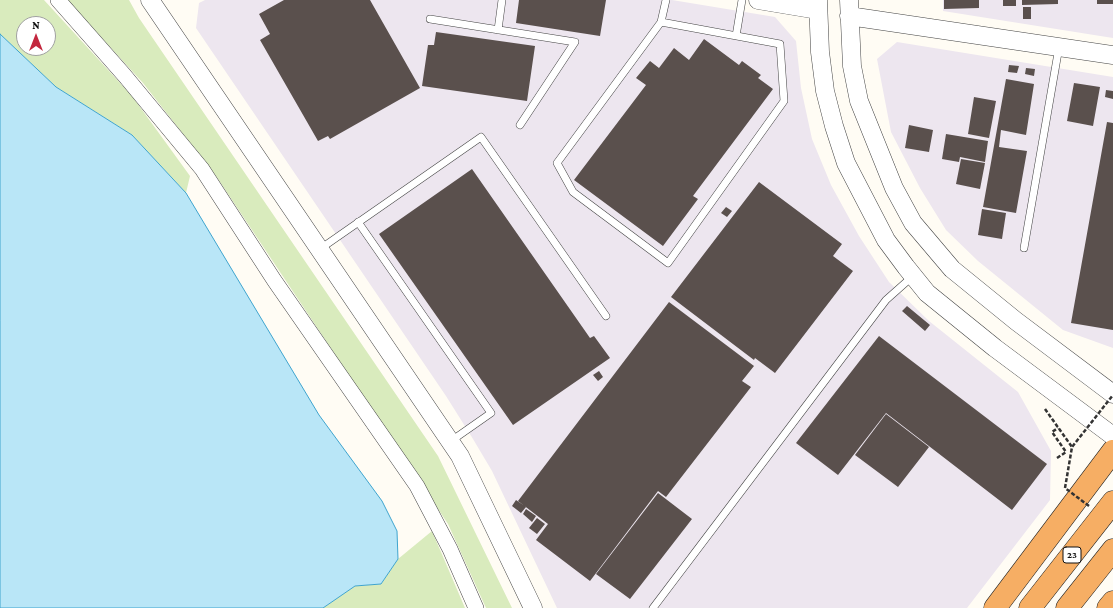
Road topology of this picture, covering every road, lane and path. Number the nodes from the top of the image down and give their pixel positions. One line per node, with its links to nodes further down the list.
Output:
1 (58, 0): 33 (street)
2 (502, 0): 11 (lane)
3 (666, 0): 10 (lane)
4 (742, 0): 12 (lane)
5 (758, 0): 7 (street)
6 (157, 2): 18 (street)
7 (818, 5): 19 (street)
8 (849, 8): 13 (street); 21 (street)
9 (430, 19): 11 (lane)
10 (662, 22): 12 (lane); 12 (lane)
11 (498, 30): 15 (lane)
12 (736, 36)
13 (1059, 47): 14 (street); 17 (lane)
14 (1113, 55)
15 (520, 125)
16 (358, 222): 18 (lane); 20 (lane); 25 (lane)
17 (1024, 248)
18 (318, 250): 25 (street)
19 (914, 276): 24 (street); 35 (lane)
20 (606, 316)
21 (1113, 395): 26 (path, bridge)
22 (1042, 405): 23 (path)
23 (1058, 428): 26 (path); 28 (path)
24 (1113, 436)
25 (450, 441): 34 (street)
26 (1072, 448): 30 (path, bridge)
27 (1113, 451): 36 (highway)
28 (1057, 458)
29 (1113, 502): 37 (highway, 23)
30 (1089, 506)
31 (1113, 550): 38 (highway)
32 (1113, 602): 39 (highway)
33 (476, 608)
34 (533, 608)
35 (653, 608)
36 (995, 608)
37 (1030, 608)
38 (1067, 608)
39 (1108, 608)

